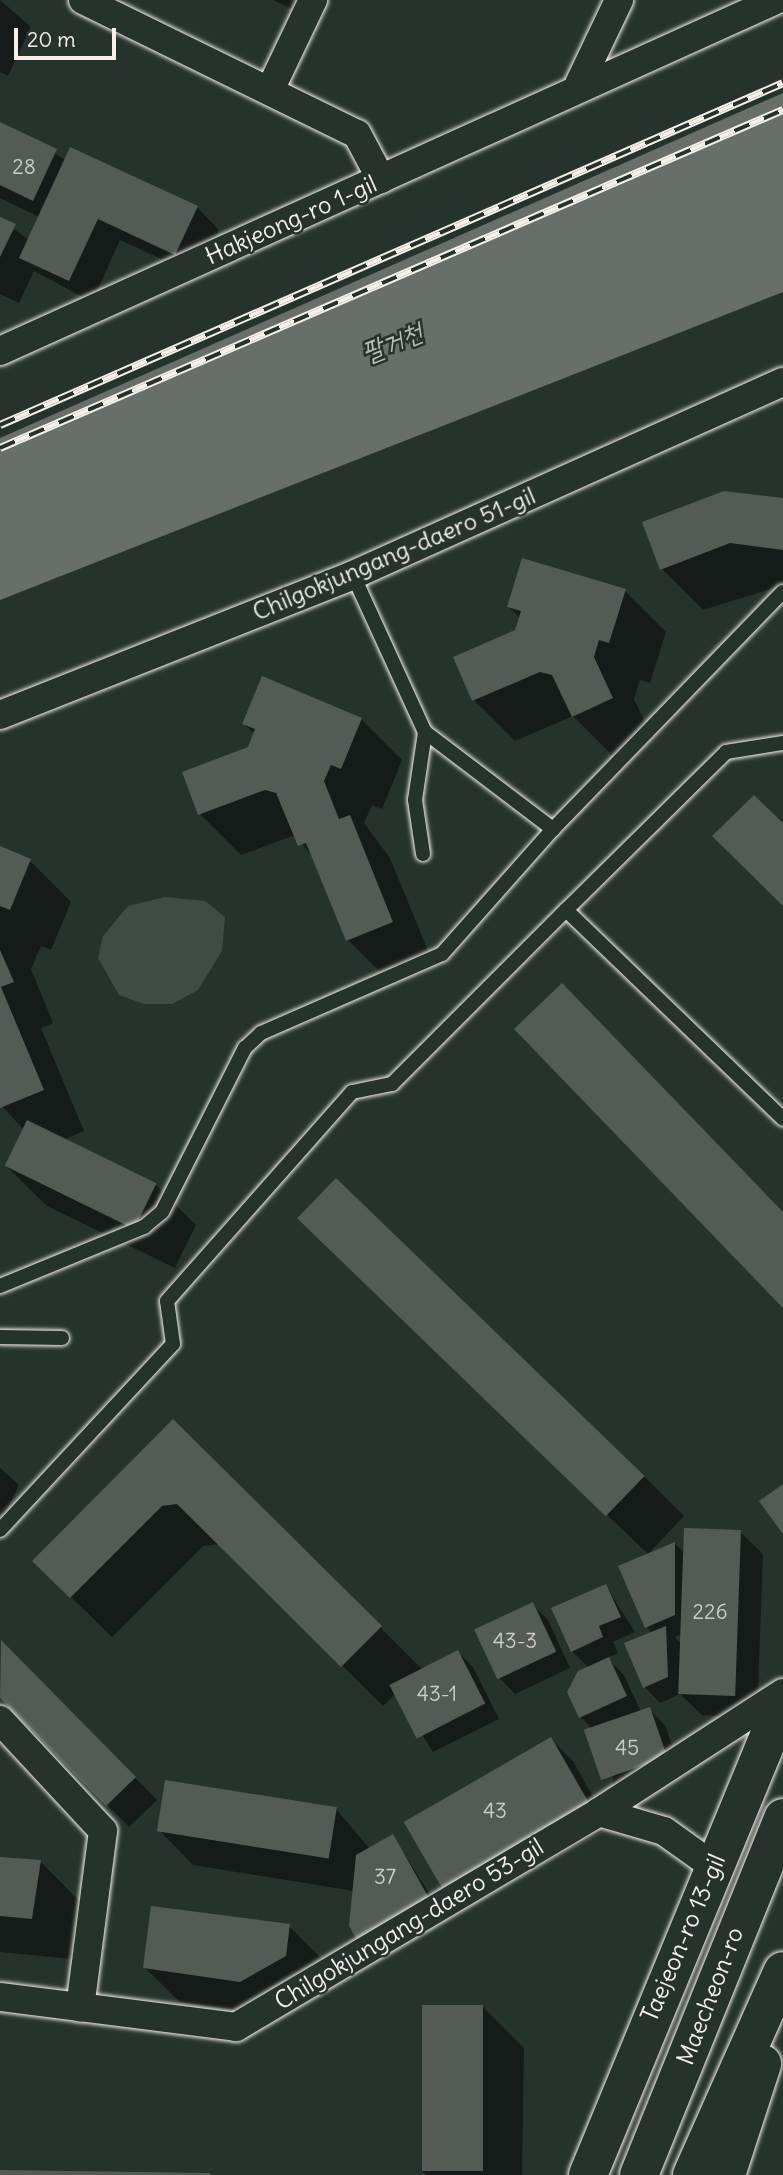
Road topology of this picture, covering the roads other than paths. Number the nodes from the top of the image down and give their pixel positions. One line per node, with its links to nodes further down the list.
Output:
1 (83, 0): 6 (street)
2 (313, 0): 6 (street)
3 (620, 0): 5 (street)
4 (776, 0): 5 (street, Hakjeong-ro 1-gil)
5 (579, 84): 7 (street, Hakjeong-ro 1-gil)
6 (271, 88): 7 (street)
7 (381, 179): 8 (street, Hakjeong-ro 1-gil)
8 (0, 351)
9 (783, 382): 10 (street, Chilgokjungang-daero 51-gil)
10 (353, 575): 12 (street, Chilgokjungang-daero 51-gil); 13 (lane)
11 (783, 593): 15 (lane)
12 (0, 715)
13 (425, 732): 15 (lane); 16 (lane)
14 (783, 743): 17 (lane)
15 (553, 829): 19 (lane)
16 (423, 854)
17 (566, 910): 18 (lane); 22 (lane)
18 (783, 1119)
19 (0, 1286)
20 (0, 1337): 21 (lane)
21 (62, 1338)
22 (0, 1530)
23 (783, 1693): 26 (street, Chilgokjungang-daero 53-gil)
24 (783, 1702): 28 (main road, Taejeon-ro 13-gil)
25 (0, 1720): 32 (street)
26 (599, 1812): 28 (street); 32 (street, Chilgokjungang-daero 53-gil)
27 (783, 1818): 34 (main road, Maecheon-ro)
28 (713, 1866): 33 (main road, Taejeon-ro 13-gil)
29 (783, 1971): 35 (main road, Maecheon-ro)
30 (0, 1997): 32 (street, Chilgokjungang-daero 53-gil)
31 (783, 2001): 36 (main road)
32 (80, 2008)
33 (588, 2175)
34 (639, 2175)
35 (692, 2175)
36 (726, 2175)

